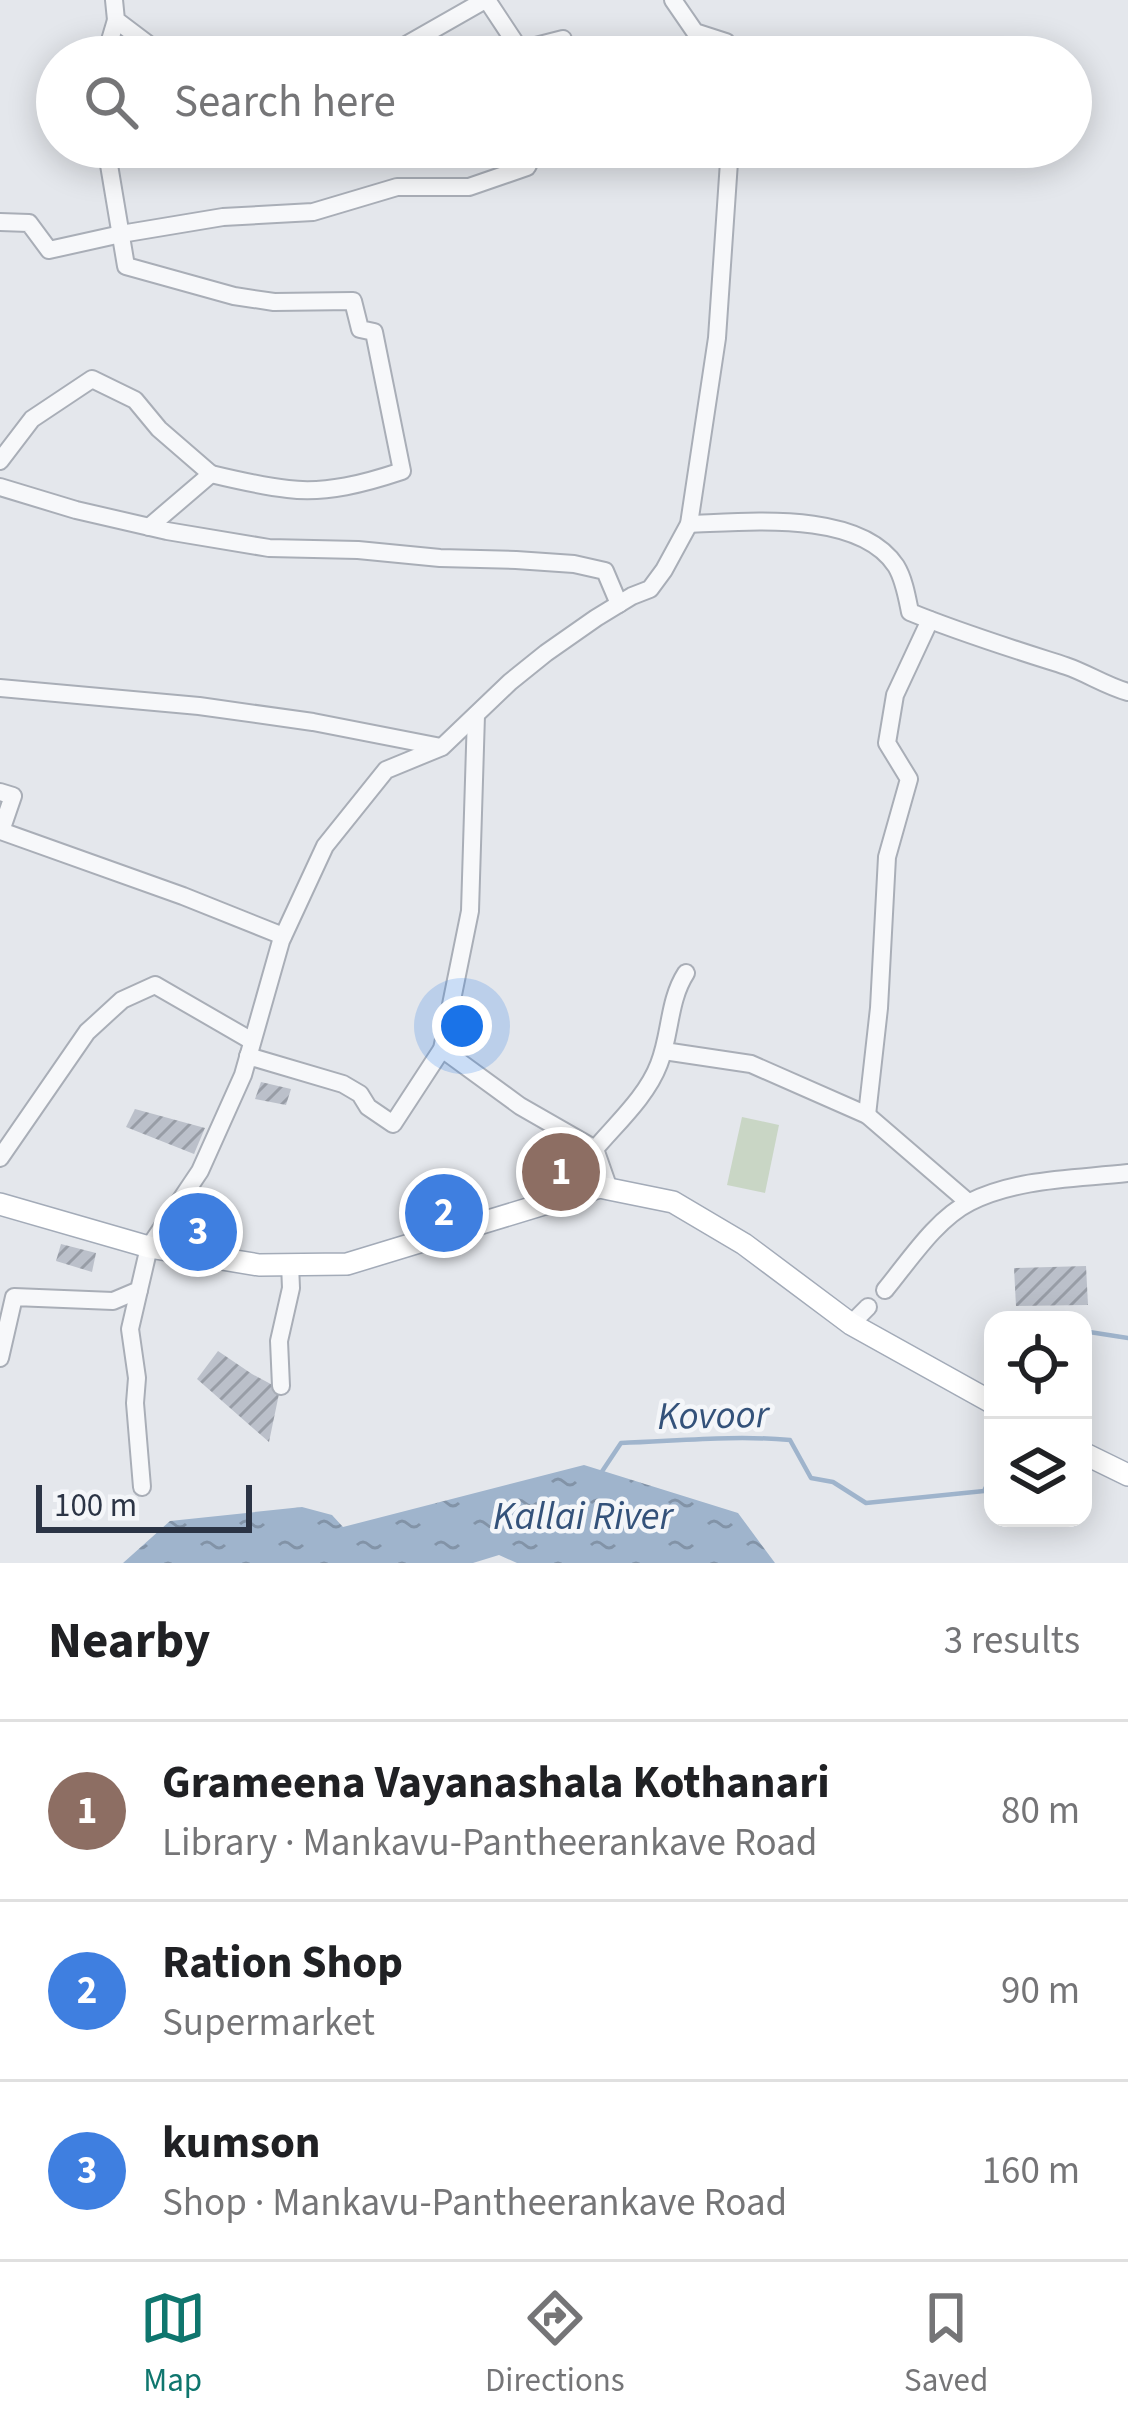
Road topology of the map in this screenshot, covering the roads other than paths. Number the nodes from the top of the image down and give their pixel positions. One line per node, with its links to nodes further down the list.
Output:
1 (114, 0): 4 (street)
2 (486, 0): 7 (street); 8 (street)
3 (673, 0): 9 (street)
4 (116, 20): 5 (street); 6 (street)
5 (111, 36)
6 (137, 36)
7 (423, 36)
8 (509, 36)
9 (707, 36)
10 (110, 168): 14 (street)
11 (524, 168): 14 (street)
12 (729, 168): 18 (street)
13 (0, 222): 14 (street)
14 (121, 234): 16 (street)
15 (0, 460): 16 (street)
16 (211, 474): 19 (street)
17 (0, 487): 19 (street)
18 (689, 524): 20 (street); 21 (street)
19 (149, 527): 20 (street)
20 (619, 604): 24 (street)
21 (930, 620): 23 (street); 32 (street)
22 (0, 688): 25 (street)
23 (1128, 692)
24 (476, 715): 25 (street); 30 (street)
25 (442, 747): 27 (street)
26 (0, 793): 27 (street)
27 (284, 936): 29 (street)
28 (686, 973): 31 (street)
29 (250, 1049): 30 (street); 34 (street); 39 (street)
30 (442, 1049): 33 (street)
31 (664, 1051): 32 (street); 33 (street)
32 (866, 1115): 37 (street)
33 (595, 1149): 36 (street)
34 (0, 1158)
35 (1128, 1173): 37 (street)
36 (610, 1189): 40 (main road); 44 (main road)
37 (968, 1202): 42 (street)
38 (0, 1204): 39 (main road)
39 (149, 1247): 40 (main road); 41 (street)
40 (290, 1264): 46 (street)
41 (140, 1290): 45 (street); 50 (street)
42 (885, 1290)
43 (868, 1307): 44 (street)
44 (851, 1324): 47 (main road)
45 (0, 1358)
46 (281, 1386)
47 (984, 1398)
48 (1092, 1457): 49 (main road)
49 (1128, 1475)
50 (142, 1487)

